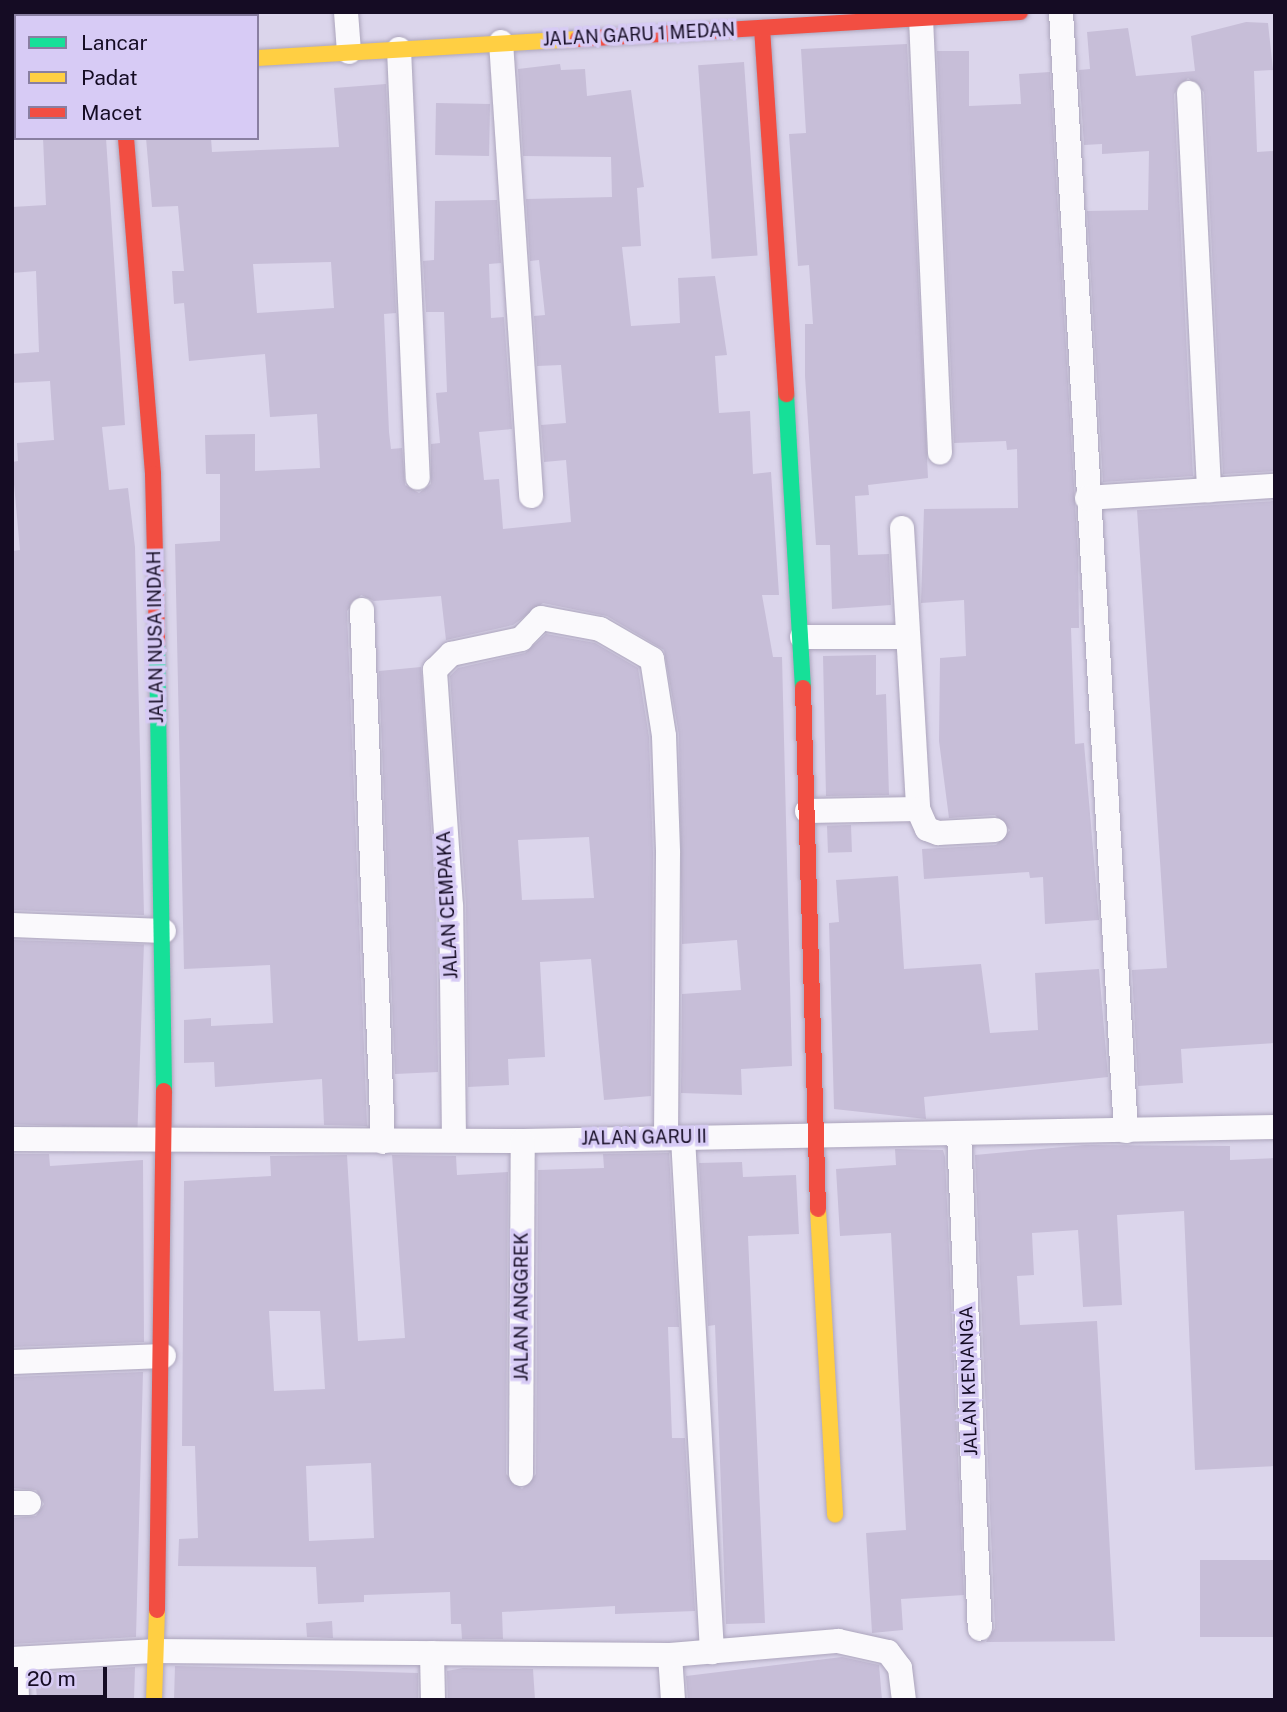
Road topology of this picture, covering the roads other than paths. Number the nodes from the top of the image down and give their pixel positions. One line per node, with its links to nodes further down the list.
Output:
1 (346, 12): 9 (street)
2 (1020, 12): 4 (street, JALAN GARU 1 MEDAN)
3 (1061, 12): 18 (street)
4 (920, 18): 6 (street, JALAN GARU 1 MEDAN); 13 (street)
5 (637, 24): 6 (street, JALAN GARU 1 MEDAN); 7 (street, JALAN GARU 1 MEDAN)
6 (762, 28): 21 (street)
7 (501, 42): 8 (street, JALAN GARU 1 MEDAN); 17 (street)
8 (399, 49): 9 (street, JALAN GARU 1 MEDAN); 14 (street)
9 (349, 52): 10 (street, JALAN GARU 1 MEDAN)
10 (259, 58)
11 (1189, 93): 16 (street)
12 (126, 140): 27 (street, JALAN NUSA INDAH)
13 (940, 453)
14 (418, 478)
15 (1275, 486): 16 (street)
16 (1209, 490): 18 (street)
17 (531, 496)
18 (1087, 498): 29 (street)
19 (901, 528): 22 (street)
20 (362, 610): 37 (street)
21 (802, 636): 22 (street); 24 (street)
22 (908, 637): 23 (street)
23 (918, 809): 24 (street); 25 (street)
24 (807, 811): 30 (street)
25 (995, 830)
26 (12, 925): 27 (street)
27 (164, 931): 32 (street, JALAN NUSA INDAH)
28 (1275, 1127): 29 (street, JALAN GARU II)
29 (1126, 1131): 31 (street, JALAN GARU II)
30 (814, 1133): 31 (street, JALAN GARU II); 33 (street, JALAN GARU II); 41 (street)
31 (958, 1133): 42 (street, JALAN KENANGA)
32 (163, 1137): 34 (street, JALAN GARU II); 37 (street, JALAN GARU II); 38 (street, JALAN NUSA INDAH)
33 (675, 1138): 35 (street, JALAN CEMPAKA); 36 (street, JALAN GARU II); 44 (street)
34 (12, 1139)
35 (454, 1140): 36 (street, JALAN GARU II); 37 (street, JALAN GARU II)
36 (523, 1140): 40 (street, JALAN ANGGREK)
37 (383, 1142)
38 (164, 1356): 39 (street); 43 (street, JALAN NUSA INDAH)
39 (12, 1362)
40 (521, 1474)
41 (835, 1515)
42 (980, 1629)
43 (153, 1651): 45 (street); 47 (street); 49 (street, JALAN NUSA INDAH)
44 (712, 1652): 46 (street); 52 (street)
45 (432, 1653): 46 (street); 50 (street)
46 (670, 1655): 51 (street)
47 (14, 1659): 48 (street)
48 (17, 1700)
49 (154, 1700)
50 (433, 1700)
51 (673, 1700)
52 (904, 1700)

